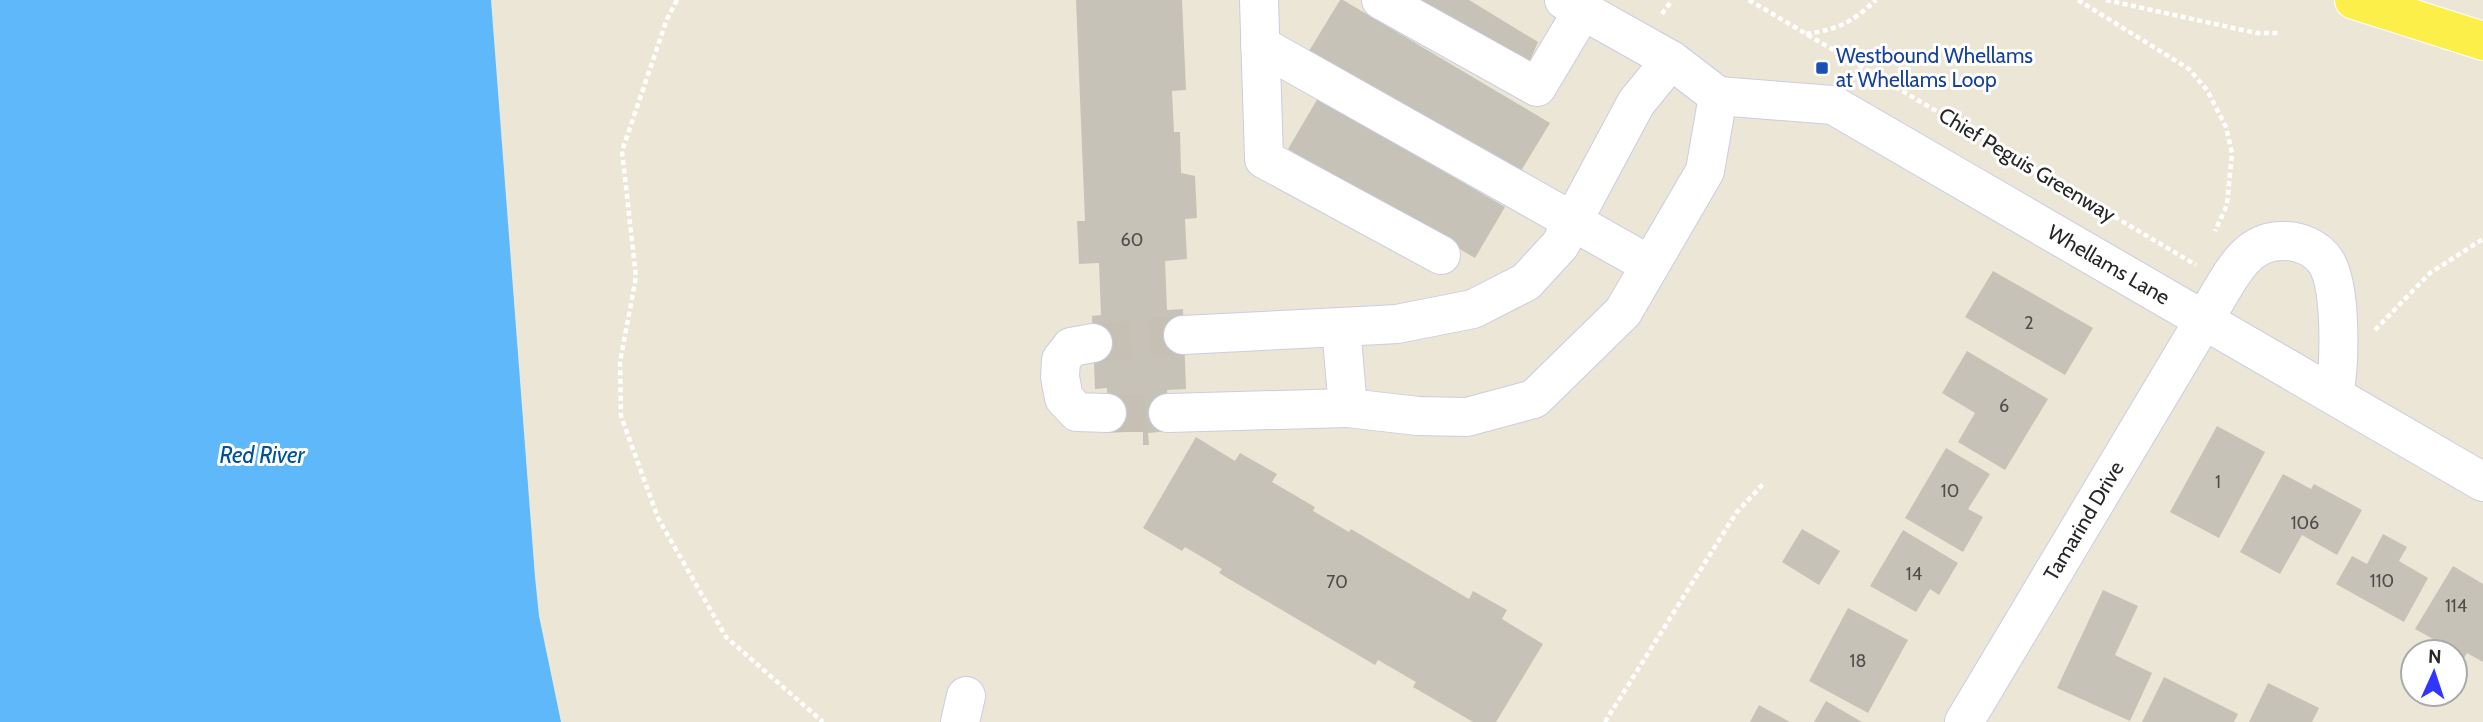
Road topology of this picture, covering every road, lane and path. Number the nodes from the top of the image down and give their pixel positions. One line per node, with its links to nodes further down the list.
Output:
1 (677, 0): 33 (path)
2 (1259, 0): 13 (street)
3 (1381, 0): 9 (street)
4 (1748, 0): 11 (path, Chief Peguis Greenway)
5 (1876, 0): 11 (path)
6 (2078, 0): 18 (path)
7 (2106, 0): 10 (path)
8 (2354, 0): 12 (main road)
9 (1573, 5): 14 (street)
10 (2279, 33)
11 (1806, 34): 19 (path, Chief Peguis Greenway)
12 (2483, 41)
13 (1260, 45): 16 (street); 20 (street)
14 (1671, 60): 15 (street); 16 (street)
15 (1718, 96): 21 (street); 22 (street, Whellams Lane)
16 (1573, 221): 21 (street); 23 (street)
17 (2483, 239): 24 (path)
18 (2210, 242)
19 (2203, 254)
20 (1441, 255)
21 (1650, 265): 28 (street)
22 (2205, 320): 27 (street, Whellams Lane); 27 (street, Tamarind Drive); 35 (street, Tamarind Drive)
23 (1341, 327): 25 (street); 28 (street)
24 (2373, 332)
25 (1183, 334)
26 (1093, 343): 29 (street)
27 (2334, 395): 31 (street, Whellams Lane)
28 (1348, 408): 30 (street)
29 (1107, 413)
30 (1168, 413)
31 (2483, 482)
32 (1764, 483): 34 (path)
33 (823, 722)
34 (1605, 722)
35 (1964, 722)

